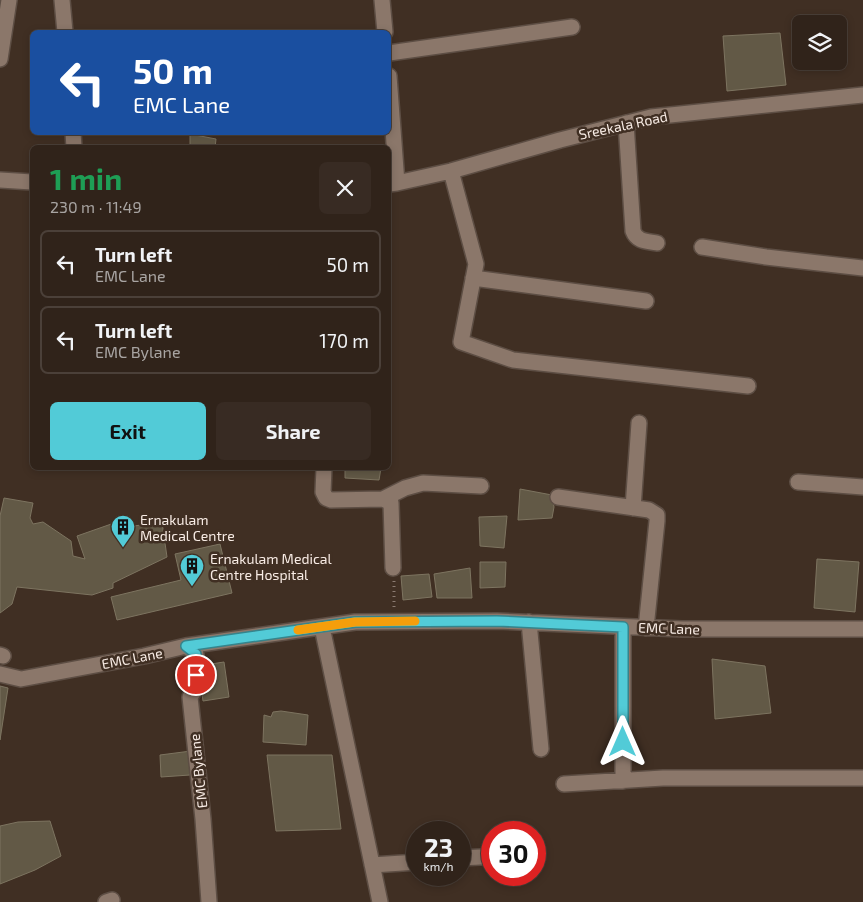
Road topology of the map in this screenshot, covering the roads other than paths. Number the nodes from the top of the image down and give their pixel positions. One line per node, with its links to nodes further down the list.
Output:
1 (9, 0): 8 (street)
2 (62, 0): 5 (street)
3 (382, 0): 6 (street)
4 (572, 27): 7 (street)
5 (65, 30)
6 (385, 30)
7 (391, 53)
8 (0, 59)
9 (863, 95): 10 (street, Sreekala Road)
10 (626, 123): 12 (street, Sreekala Road); 16 (street)
11 (391, 130): 15 (street)
12 (451, 171): 15 (street, Sreekala Road); 19 (street)
13 (0, 180): 14 (street)
14 (30, 182)
15 (393, 183)
16 (656, 243)
17 (702, 247): 18 (street)
18 (863, 268)
19 (473, 278): 20 (street); 21 (street)
20 (646, 301)
21 (748, 386)
22 (639, 423): 29 (street)
23 (324, 470): 28 (street)
24 (798, 482): 26 (street)
25 (481, 486): 28 (street)
26 (863, 487)
27 (558, 497): 29 (street)
28 (383, 500): 30 (street)
29 (633, 508): 34 (street)
30 (393, 568)
31 (529, 622): 32 (street, EMC Lane); 33 (street, EMC Lane); 38 (street)
32 (322, 627): 36 (street, EMC Lane); 43 (street)
33 (623, 627): 34 (street, EMC Lane); 40 (street)
34 (646, 628): 35 (street, EMC Lane)
35 (863, 629)
36 (186, 646): 37 (street, EMC Lane); 44 (street, EMC Bylane)
37 (0, 674)
38 (541, 749)
39 (863, 778): 40 (street)
40 (623, 781): 41 (street)
41 (564, 784)
42 (406, 863): 43 (street)
43 (372, 865): 45 (street)
44 (209, 902)
45 (380, 902)

